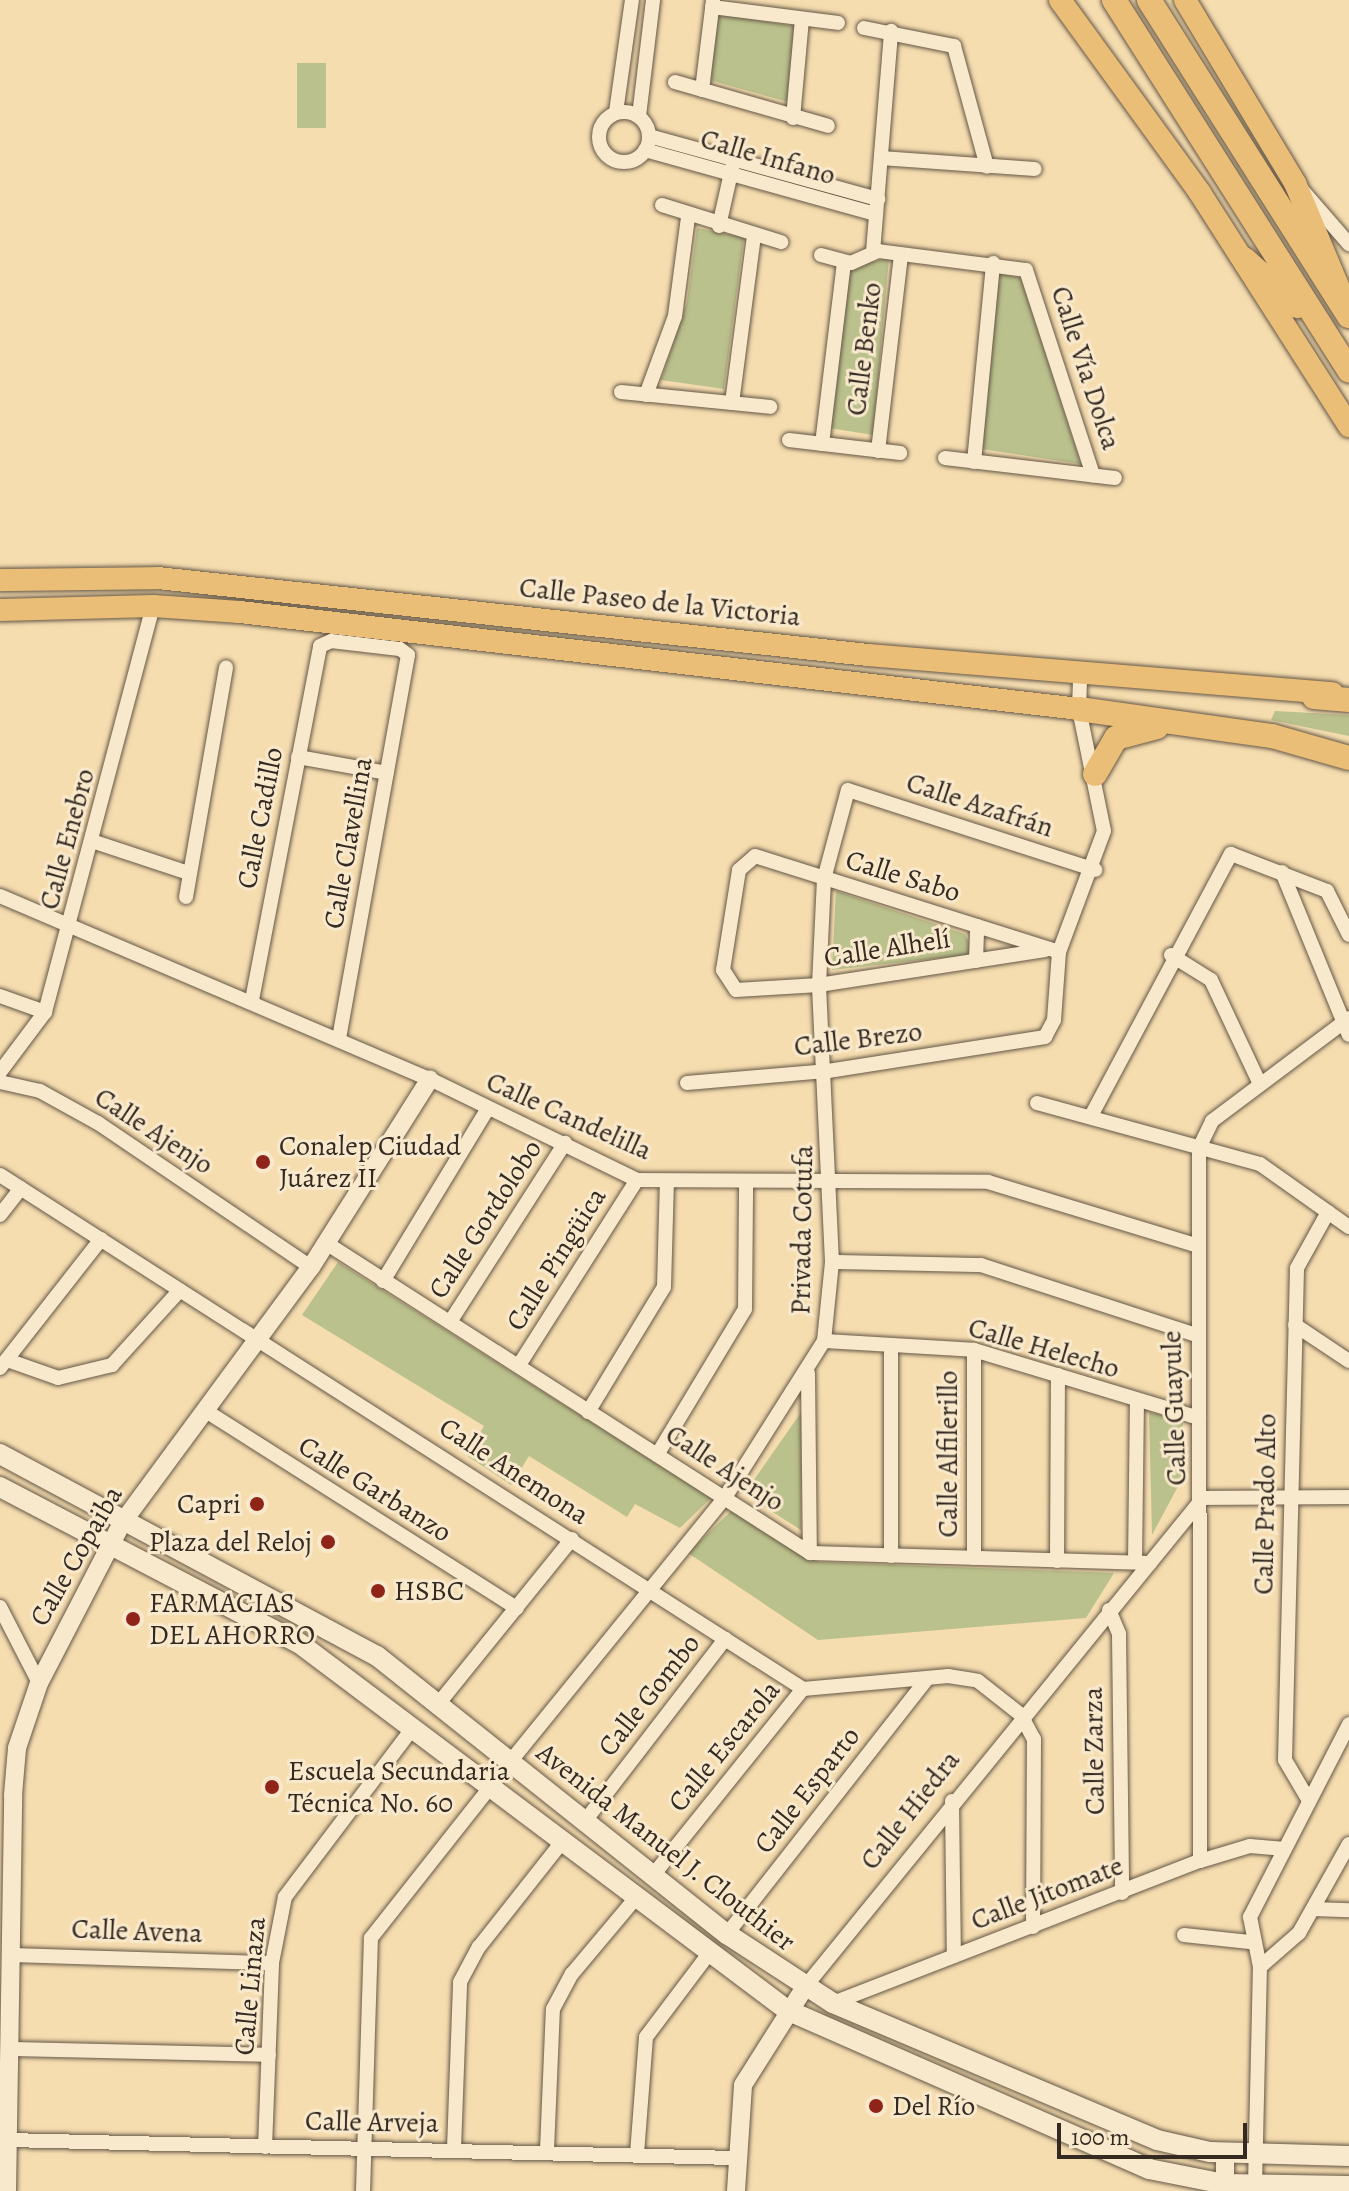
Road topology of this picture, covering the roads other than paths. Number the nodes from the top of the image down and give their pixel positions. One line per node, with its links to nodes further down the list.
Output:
1 (632, 0): 14 (street)
2 (653, 0): 15 (street)
3 (1060, 0): 35 (main road)
4 (1114, 0): 39 (highway)
5 (1149, 0): 38 (highway)
6 (1185, 0): 23 (main road)
7 (713, 4): 8 (street); 13 (street)
8 (802, 19): 9 (street); 16 (street)
9 (838, 23)
10 (864, 28): 11 (street)
11 (891, 31): 19 (street); 21 (street)
12 (675, 82): 13 (street)
13 (702, 90): 16 (street)
14 (616, 112): 15 (street); 18 (street)
15 (639, 116): 18 (street)
16 (793, 118): 17 (street)
17 (828, 126)
18 (647, 143): 20 (street, Calle Infano)
19 (881, 158): 21 (street); 24 (street)
20 (733, 166): 24 (street, Calle Infano); 26 (street, Calle Infano); 28 (street)
21 (987, 167): 22 (street)
22 (1035, 169)
23 (1295, 183): 31 (street); 38 (main road)
24 (878, 199): 26 (street)
25 (662, 205): 27 (street)
26 (876, 214): 32 (street)
27 (688, 217): 28 (street); 42 (street)
28 (719, 226): 29 (street)
29 (754, 235): 30 (street); 43 (street)
30 (781, 242)
31 (1349, 244)
32 (873, 252): 33 (street); 36 (street)
33 (901, 254): 37 (street); 48 (street, Calle Benko)
34 (821, 255): 36 (street)
35 (1244, 259): 39 (highway); 45 (main road)
36 (844, 262): 47 (street)
37 (993, 263): 51 (street); 52 (street, Calle Vía Dolca)
38 (1349, 315)
39 (1317, 323): 40 (highway)
40 (1349, 371)
41 (621, 392): 42 (street)
42 (646, 395): 43 (street)
43 (732, 403): 44 (street)
44 (770, 407)
45 (1349, 426)
46 (789, 440): 47 (street)
47 (822, 444): 48 (street)
48 (878, 451): 49 (street)
49 (900, 453)
50 (945, 458): 51 (street, Calle Vía Dolca)
51 (974, 462): 52 (street, Calle Vía Dolca)
52 (1093, 475): 53 (street, Calle Vía Dolca)
53 (1115, 478)
54 (0, 580): 59 (main road, Calle Paseo de la Victoria)
55 (153, 606): 56 (main road, Calle Paseo de la Victoria); 63 (main road, Calle Paseo de la Victoria); 70 (street, Calle Enebro)
56 (0, 610)
57 (320, 646): 65 (street, Calle Cadillo); 67 (street, Calle Clavellina)
58 (226, 667): 73 (street)
59 (1080, 673): 61 (main road, Calle Paseo de la Victoria); 63 (street)
60 (1349, 688): 61 (main road)
61 (1314, 697): 62 (highway)
62 (1349, 700)
63 (1079, 709): 64 (highway); 68 (street)
64 (1191, 722): 66 (highway); 68 (highway)
65 (298, 757): 67 (street); 86 (street, Calle Cadillo)
66 (1349, 758)
67 (387, 773): 90 (street, Calle Clavellina)
68 (1095, 774): 71 (street)
69 (848, 790): 71 (street, Calle Azafrán); 74 (street, Privada Cotufa)
70 (95, 842): 73 (street); 77 (street, Calle Enebro)
71 (1095, 870): 80 (street)
72 (1282, 872): 79 (street); 81 (street); 88 (street)
73 (189, 873): 76 (street)
74 (824, 879): 78 (street, Calle Sabo); 83 (street, Privada Cotufa); 84 (street, Calle Sabo)
75 (0, 896): 77 (street, Calle Candelilla)
76 (186, 897)
77 (72, 922): 86 (street, Calle Candelilla); 87 (street, Calle Enebro)
78 (977, 926): 80 (street, Calle Sabo); 82 (street)
79 (1349, 935)
80 (1052, 951): 82 (street, Calle Alhelí); 91 (street, Calle Brezo)
81 (1171, 955): 96 (street); 99 (street)
82 (976, 961): 83 (street, Calle Alhelí)
83 (819, 985): 84 (street, Calle Alhelí); 91 (street, Privada Cotufa)
84 (736, 990)
85 (0, 996): 87 (street)
86 (252, 1000): 90 (street, Calle Candelilla)
87 (45, 1012): 92 (street, Calle Enebro)
88 (1346, 1019): 89 (street); 96 (street)
89 (1349, 1035)
90 (339, 1040): 93 (street, Calle Candelilla)
91 (828, 1071): 95 (street, Calle Brezo); 104 (street, Privada Cotufa)
92 (0, 1072)
93 (430, 1079): 98 (street, Calle Candelilla); 112 (street, Calle Copaiba)
94 (0, 1082): 115 (street, Calle Ajenjo)
95 (687, 1083)
96 (1260, 1084): 101 (street)
97 (1037, 1103): 99 (street)
98 (487, 1110): 100 (street, Calle Candelilla); 116 (street)
99 (1092, 1114): 101 (street)
100 (565, 1143): 103 (street, Calle Candelilla); 118 (street, Calle Gordolobo)
101 (1199, 1148): 108 (street); 113 (street, Calle Guayule)
102 (0, 1175): 107 (street, Calle Anemona)
103 (637, 1180): 105 (street, Calle Candelilla); 127 (street, Calle Pingüica)
104 (830, 1180): 106 (street, Calle Candelilla); 113 (street, Calle Candelilla); 114 (street, Privada Cotufa)
105 (667, 1181): 106 (street, Calle Candelilla); 132 (street)
106 (746, 1182): 135 (street)
107 (21, 1188): 109 (street); 111 (street, Calle Anemona)
108 (1328, 1212): 110 (street); 119 (street, Calle Prado Alto)
109 (0, 1215)
110 (1349, 1227)
111 (101, 1239): 117 (street, Calle Anemona); 126 (street)
112 (326, 1243): 115 (street, Calle Copaiba); 116 (street, Calle Ajenjo)
113 (1198, 1246): 120 (street, Calle Guayule)
114 (832, 1262): 120 (street); 122 (street, Privada Cotufa)
115 (311, 1267): 121 (street, Calle Copaiba)
116 (383, 1281): 118 (street, Calle Ajenjo)
117 (180, 1290): 121 (street, Calle Anemona); 126 (street)
118 (450, 1322): 127 (street, Calle Ajenjo)
119 (1295, 1325): 125 (street); 139 (street, Calle Prado Alto)
120 (1197, 1335): 133 (street, Calle Guayule)
121 (260, 1340): 131 (street, Calle Copaiba); 142 (street, Calle Anemona)
122 (824, 1341): 123 (street, Calle Helecho); 128 (street, Privada Cotufa)
123 (891, 1345): 124 (street, Calle Helecho); 145 (street)
124 (974, 1350): 129 (street, Calle Helecho); 146 (street, Calle Alfilerillo)
125 (1349, 1361)
126 (3, 1364)
127 (519, 1365): 132 (street, Calle Ajenjo)
128 (808, 1372): 140 (street, Privada Cotufa); 144 (street)
129 (1058, 1375): 130 (street, Calle Helecho); 147 (street)
130 (1137, 1402): 133 (street, Calle Helecho); 148 (street)
131 (206, 1411): 141 (street, Calle Copaiba); 151 (street, Calle Garbanzo)
132 (588, 1412): 135 (street, Calle Ajenjo)
133 (1199, 1418): 138 (street, Calle Guayule)
134 (0, 1454): 141 (main road, Avenida Manuel J. Clouthier)
135 (657, 1455): 140 (street, Calle Ajenjo)
136 (0, 1487): 143 (main road, Avenida Manuel J. Clouthier)
137 (1349, 1497): 139 (street)
138 (1203, 1498): 139 (street); 148 (street, Calle Hiedra); 171 (street, Calle Guayule)
139 (1291, 1498): 165 (street, Calle Prado Alto)
140 (724, 1499): 144 (street, Calle Ajenjo); 149 (street, Privada Cotufa)
141 (122, 1523): 143 (street, Calle Copaiba); 153 (main road, Avenida Manuel J. Clouthier)
142 (572, 1539): 149 (street, Calle Anemona); 151 (street)
143 (110, 1545): 155 (main road, Avenida Manuel J. Clouthier); 157 (street, Calle Copaiba)
144 (810, 1553): 145 (street)
145 (891, 1556): 146 (street)
146 (974, 1558): 147 (street)
147 (1057, 1561): 148 (street)
148 (1142, 1562): 152 (street, Calle Hiedra)
149 (648, 1590): 154 (street, Calle Anemona); 163 (street, Privada Cotufa)
150 (0, 1607): 157 (street)
151 (517, 1608): 159 (street)
152 (1109, 1610): 160 (street, Calle Hiedra); 173 (street, Calle Zarza)
153 (313, 1619): 155 (main road); 159 (main road, Avenida Manuel J. Clouthier)
154 (725, 1639): 158 (street, Calle Anemona); 167 (street, Calle Gombo)
155 (299, 1643): 162 (main road, Avenida Manuel J. Clouthier)
156 (928, 1678): 158 (street); 160 (street); 178 (street, Calle Esparto)
157 (39, 1683): 181 (street, Calle Copaiba)
158 (803, 1689): 172 (street, Calle Escarola)
159 (439, 1703): 163 (main road, Avenida Manuel J. Clouthier)
160 (1021, 1715): 166 (street, Calle Hiedra); 177 (street)
161 (1349, 1724): 165 (street)
162 (413, 1728): 164 (main road, Avenida Manuel J. Clouthier); 184 (street, Calle Linaza)
163 (510, 1762): 167 (main road, Avenida Manuel J. Clouthier)
164 (492, 1785): 168 (main road, Avenida Manuel J. Clouthier); 193 (street)
165 (1308, 1799): 170 (street)
166 (952, 1801): 183 (street); 186 (street, Calle Hiedra)
167 (585, 1821): 172 (main road, Avenida Manuel J. Clouthier)
168 (562, 1842): 174 (main road, Avenida Manuel J. Clouthier); 194 (street)
169 (1349, 1844): 175 (street)
170 (1282, 1849): 171 (street, Calle Jitomate); 180 (street)
171 (1200, 1861): 173 (street, Calle Jitomate)
172 (654, 1874): 178 (main road, Avenida Manuel J. Clouthier)
173 (1122, 1893): 177 (street, Calle Jitomate)
174 (635, 1899): 182 (main road, Avenida Manuel J. Clouthier); 195 (street)
175 (1313, 1909): 176 (street); 185 (street)
176 (1349, 1910)
177 (1033, 1927): 183 (street, Calle Jitomate)
178 (727, 1934): 186 (main road, Avenida Manuel J. Clouthier)
179 (1184, 1935): 180 (street)
180 (1250, 1942): 185 (street)
181 (5, 1956): 184 (street, Calle Avena); 189 (street, Calle Copaiba)
182 (707, 1956): 188 (main road, Avenida Manuel J. Clouthier); 197 (street)
183 (954, 1956): 187 (street, Calle Jitomate)
184 (272, 1963): 190 (street, Calle Linaza)
185 (1260, 1967): 198 (street)
186 (805, 1987): 187 (main road, Avenida Manuel J. Clouthier); 188 (street, Calle Hiedra)
187 (833, 2003): 196 (main road, Avenida Manuel J. Clouthier)
188 (787, 2010): 200 (street, Calle Hiedra); 203 (main road, Avenida Manuel J. Clouthier)
189 (9, 2049): 190 (street); 191 (street, Calle Copaiba)
190 (269, 2055): 192 (street, Calle Linaza)
191 (8, 2140): 192 (street, Calle Arveja); 204 (street, Calle Copaiba)
192 (265, 2147): 193 (street, Calle Arveja)
193 (364, 2148): 194 (street, Calle Arveja); 205 (street)
194 (454, 2149): 195 (street, Calle Arveja)
195 (547, 2150): 197 (street, Calle Arveja)
196 (1225, 2153): 198 (main road, Avenida Manuel J. Clouthier); 203 (street)
197 (637, 2154): 200 (street, Calle Arveja)
198 (1255, 2155): 199 (main road, Avenida Manuel J. Clouthier); 201 (street)
199 (1349, 2156)
200 (736, 2158): 206 (street, Calle Hiedra)
201 (1255, 2185): 202 (main road, Avenida Manuel J. Clouthier); 203 (main road, Avenida Manuel J. Clouthier)
202 (1349, 2186)
203 (1225, 2187)
204 (7, 2191)
205 (363, 2191)
206 (736, 2191)

